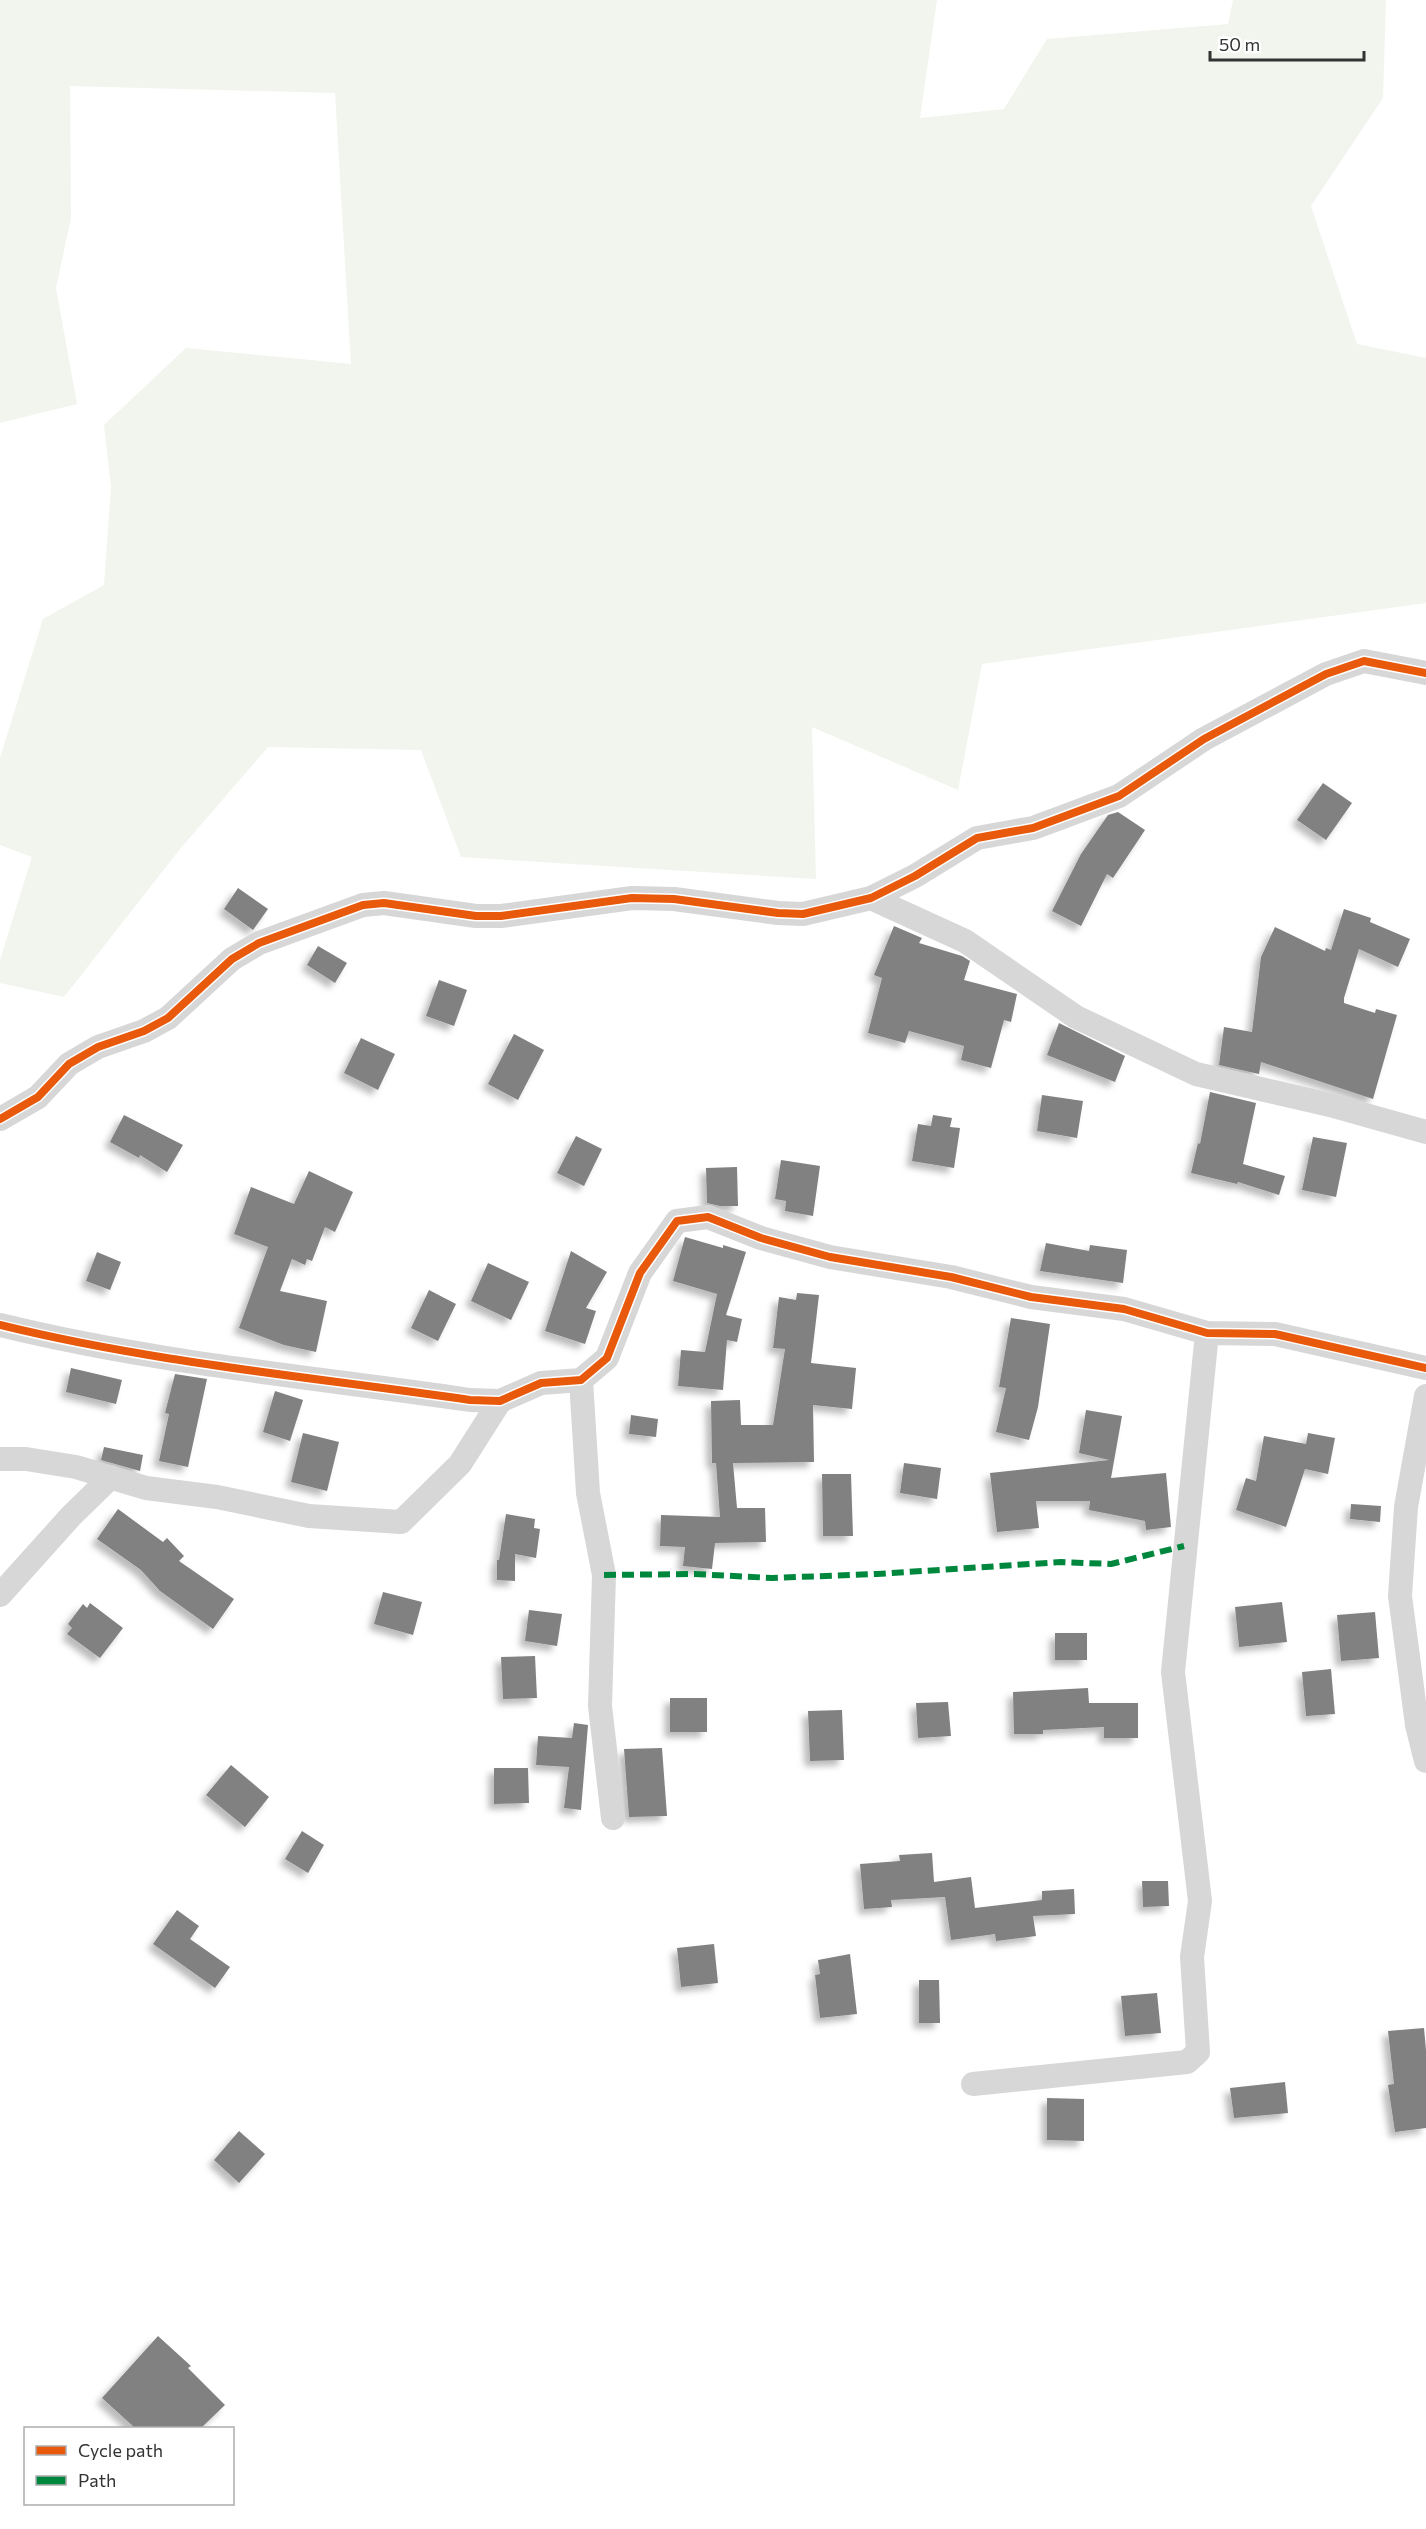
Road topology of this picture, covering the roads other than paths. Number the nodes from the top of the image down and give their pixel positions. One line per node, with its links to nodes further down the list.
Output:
1 (1426, 673): 2 (street)
2 (871, 898): 3 (street); 4 (street)
3 (0, 1119)
4 (1426, 1132)
5 (0, 1326): 10 (street)
6 (1207, 1333): 7 (street); 8 (street); 16 (street)
7 (1426, 1368)
8 (581, 1380): 10 (street); 15 (street)
9 (1426, 1396): 14 (street)
10 (500, 1401): 12 (street)
11 (0, 1459): 12 (street)
12 (111, 1478): 13 (street)
13 (0, 1595)
14 (1426, 1761)
15 (612, 1818)
16 (973, 2085)

